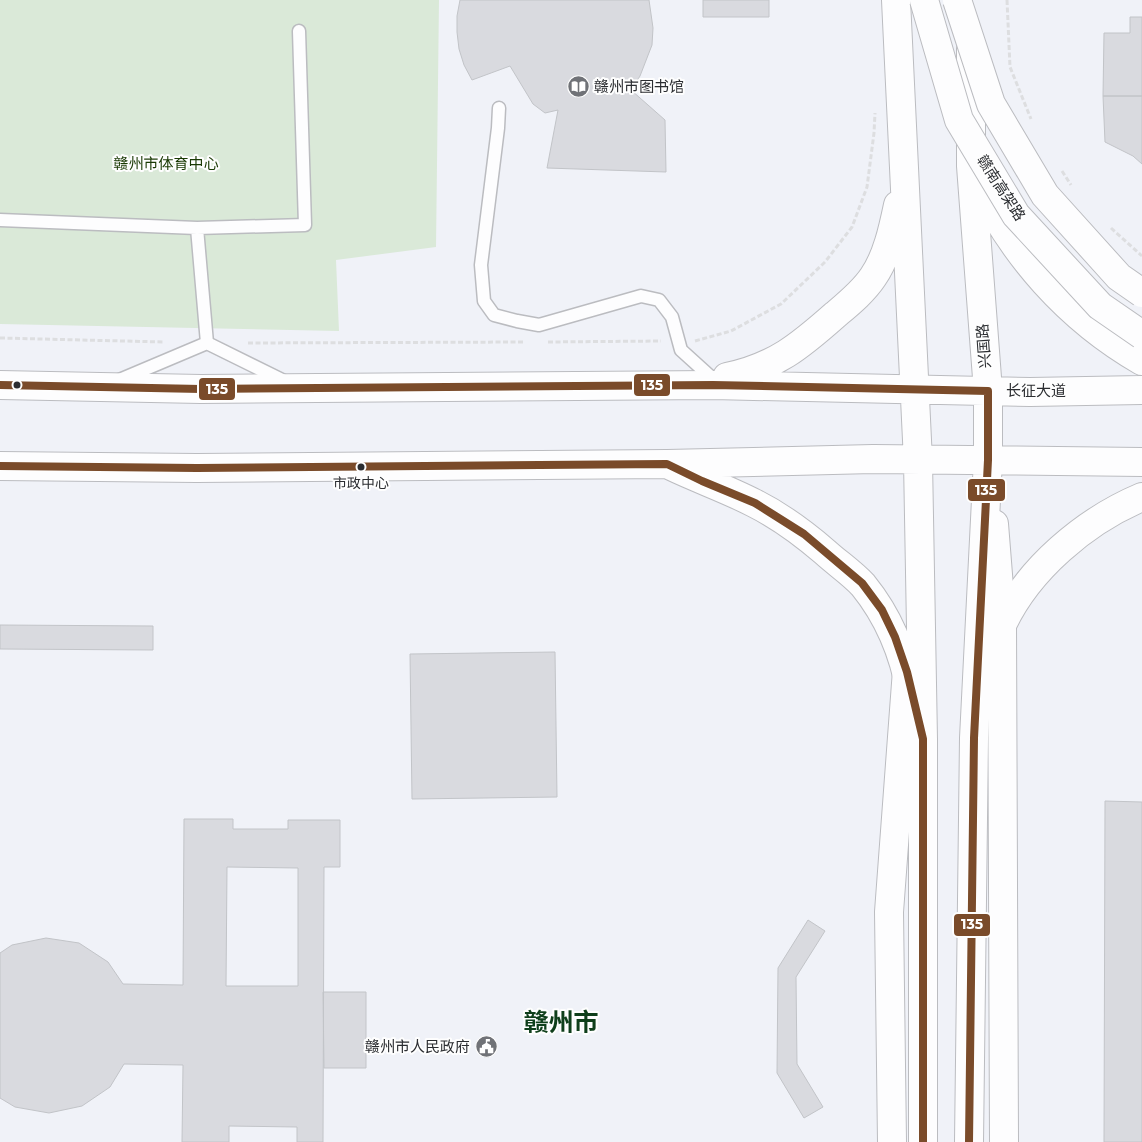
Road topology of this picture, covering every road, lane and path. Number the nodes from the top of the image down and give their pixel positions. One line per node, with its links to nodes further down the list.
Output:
1 (896, 0): 10 (main road)
2 (924, 0): 19 (main road, 赣南高架路, bridge)
3 (957, 0): 18 (main road, bridge)
4 (971, 0): 11 (main road, 兴国路)
5 (1007, 0): 9 (path)
6 (299, 31): 16 (lane)
7 (875, 104): 21 (path)
8 (499, 108): 21 (lane)
9 (1031, 120)
10 (904, 136): 28 (main road); 32 (main road)
11 (971, 166): 27 (main road); 34 (main road, 兴国路)
12 (1059, 167): 13 (path)
13 (1074, 189)
14 (0, 220): 16 (lane)
15 (1109, 226): 17 (path)
16 (197, 228): 25 (lane)
17 (1142, 256)
18 (1142, 293)
19 (1142, 334)
20 (0, 338): 22 (path)
21 (679, 341): 24 (path); 28 (lane)
22 (168, 342)
23 (531, 342): 26 (path)
24 (541, 342)
25 (207, 343): 30 (lane); 31 (lane)
26 (246, 343)
27 (1142, 362)
28 (713, 382): 31 (main road, 长征大道); 32 (main road, 长征大道)
29 (0, 385): 30 (main road, 长征大道)
30 (102, 387): 31 (main road, 长征大道)
31 (300, 388)
32 (914, 389): 34 (main road, 长征大道); 36 (main road)
33 (1142, 390): 34 (main road, 长征大道)
34 (988, 391): 35 (main road, 兴国路)
35 (988, 460): 36 (main road); 37 (main road); 41 (main road); 43 (main road, 兴国路)
36 (918, 461): 38 (main road); 42 (main road); 44 (main road)
37 (1142, 462)
38 (666, 464): 39 (main road); 42 (main road)
39 (0, 466)
40 (1142, 497): 41 (main road)
41 (1002, 625): 43 (main road); 48 (main road)
42 (907, 672): 44 (main road); 45 (main road)
43 (974, 738): 47 (main road, 兴国路)
44 (923, 739): 46 (main road)
45 (892, 1142)
46 (923, 1142)
47 (969, 1142)
48 (1004, 1142)

